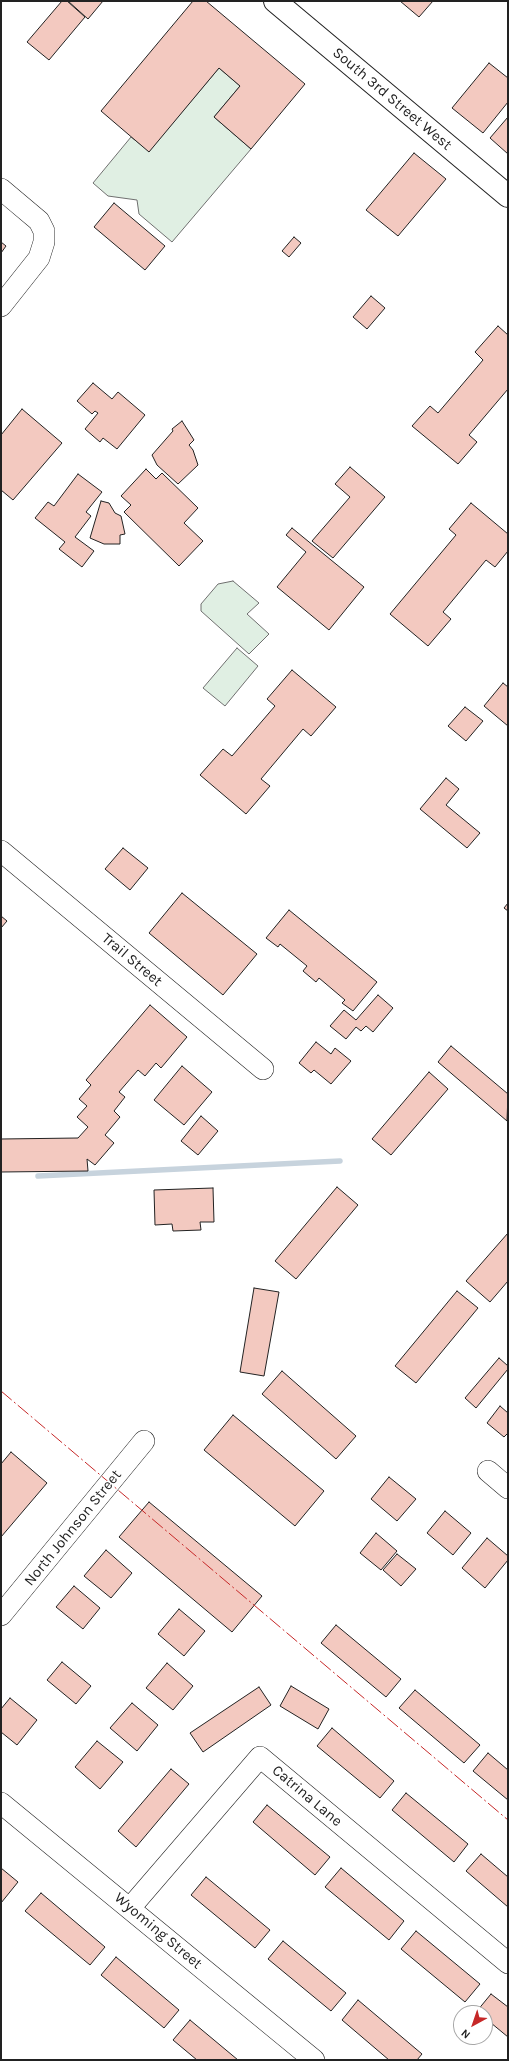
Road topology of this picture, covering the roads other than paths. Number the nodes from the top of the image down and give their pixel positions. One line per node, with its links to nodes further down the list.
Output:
1 (277, 2): 3 (main road, South 3rd Street West)
2 (1, 189): 4 (street)
3 (508, 196)
4 (1, 306)
5 (1, 851): 6 (street, Trail Street)
6 (263, 1069)
7 (144, 1441): 10 (street, North Johnson Street)
8 (488, 1471): 9 (street)
9 (508, 1488)
10 (1, 1615)
11 (1, 1803): 12 (street, Wyoming Street)
12 (130, 1908): 13 (street, Catrina Lane); 14 (street, Wyoming Street)
13 (508, 1963)
14 (314, 2060)

